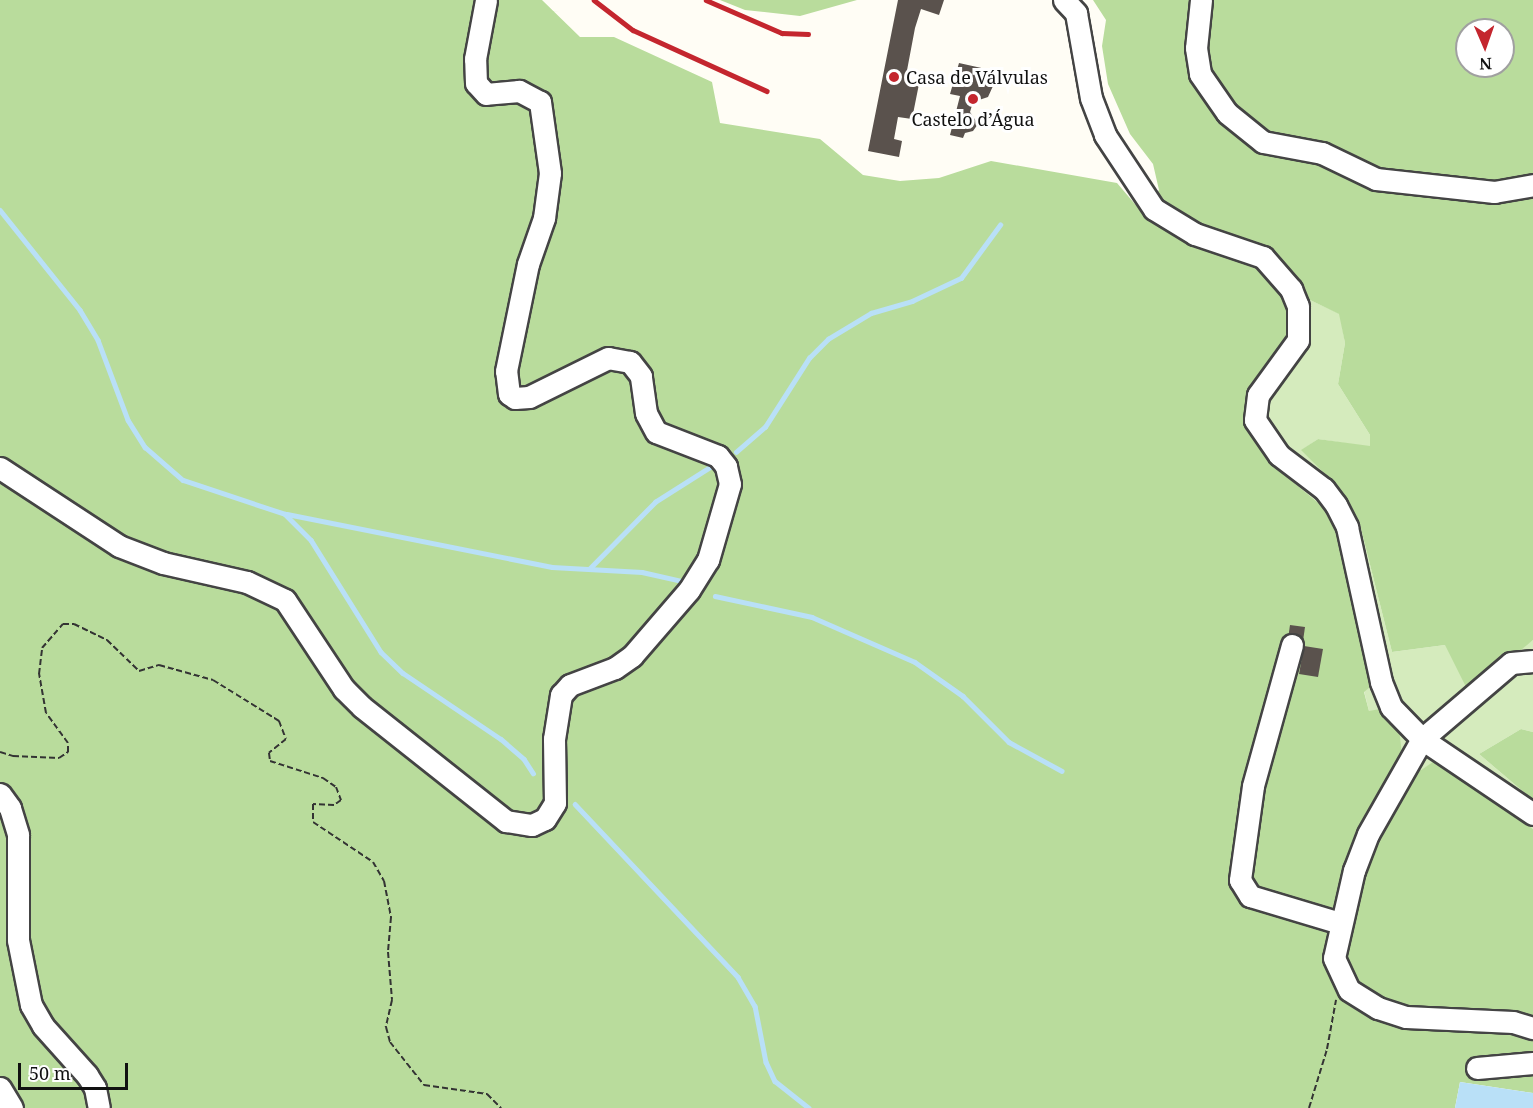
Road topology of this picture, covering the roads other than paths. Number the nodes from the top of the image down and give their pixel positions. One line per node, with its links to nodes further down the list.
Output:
1 (486, 0): 5 (street)
2 (1064, 0): 8 (street)
3 (1201, 0): 4 (street)
4 (1533, 185)
5 (0, 468)
6 (1292, 645): 11 (street)
7 (1533, 661): 8 (street)
8 (1422, 739): 10 (street); 11 (street)
9 (0, 794): 17 (street)
10 (1533, 814)
11 (1340, 923): 12 (street)
12 (1533, 1028)
13 (1533, 1063): 14 (street)
14 (1477, 1068)
15 (0, 1088): 16 (street)
16 (12, 1108)
17 (99, 1108)

